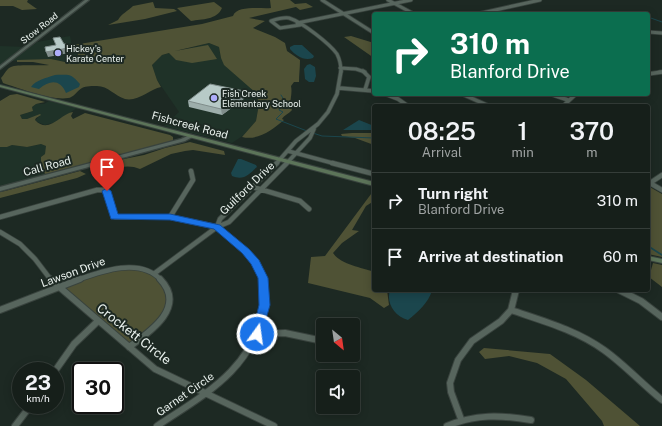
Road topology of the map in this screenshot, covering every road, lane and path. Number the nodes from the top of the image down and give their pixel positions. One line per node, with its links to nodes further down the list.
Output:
1 (87, 0): 14 (street, Stow Road)
2 (322, 0): 9 (street)
3 (388, 0): 6 (street)
4 (411, 0): 6 (street)
5 (540, 0): 8 (street)
6 (392, 3): 7 (street); 9 (street)
7 (410, 12)
8 (486, 12)
9 (343, 13): 10 (street); 11 (street)
10 (299, 24): 10 (street); 15 (street)
11 (372, 32)
12 (650, 32): 13 (street)
13 (662, 33)
14 (0, 68)
15 (340, 68): 19 (street); 20 (street)
16 (662, 72): 17 (street)
17 (650, 74)
18 (0, 86): 31 (main road, Fishcreek Road)
19 (339, 88): 20 (street); 30 (street)
20 (365, 90): 21 (street)
21 (372, 91)
22 (390, 96): 27 (street)
23 (466, 96): 28 (street)
24 (556, 96): 26 (street)
25 (573, 96): 26 (street)
26 (568, 100): 29 (street)
27 (405, 104)
28 (484, 104)
29 (565, 104)
30 (311, 131): 32 (street, Guilford Drive); 33 (street, Guilford Drive)
31 (192, 136): 34 (main road, Fishcreek Road); 43 (street, Call Road)
32 (288, 151): 33 (street); 34 (street, Guilford Drive)
33 (296, 154): 35 (street, Guilford Drive); 37 (street)
34 (280, 159): 35 (main road, Fishcreek Road); 42 (street, Guilford Drive)
35 (289, 162): 40 (main road, Fishcreek Road); 44 (street, Guilford Drive)
36 (191, 172): 48 (street)
37 (372, 173)
38 (662, 175): 39 (street)
39 (650, 181)
40 (372, 183)
41 (650, 183): 45 (street)
42 (253, 187): 44 (street); 49 (street, Guilford Drive)
43 (0, 189)
44 (261, 189): 46 (street); 49 (street, Guilford Drive)
45 (662, 190)
46 (309, 209)
47 (0, 217): 48 (street, Garnet Circle)
48 (170, 217): 49 (street, Garnet Circle)
49 (217, 227): 53 (street, Guilford Drive); 61 (street, Garnet Circle)
50 (0, 232): 54 (street, Crockett Circle)
51 (650, 258): 52 (main road)
52 (662, 261)
53 (155, 273): 54 (street, Lawson Drive); 63 (street)
54 (60, 287): 57 (street, Lawson Drive); 60 (street, Crockett Circle)
55 (516, 292): 58 (street)
56 (623, 292): 59 (street)
57 (0, 310)
58 (511, 310): 66 (street); 68 (street)
59 (662, 317)
60 (98, 321): 63 (street, Crockett Circle); 64 (street)
61 (257, 334): 62 (street); 65 (street, Garnet Circle)
62 (316, 340)
63 (129, 347): 65 (street, Crockett Circle)
64 (61, 362)
65 (206, 394): 71 (street, Garnet Circle); 72 (street, Crockett Circle)
66 (662, 400)
67 (24, 414): 70 (street)
68 (461, 419): 69 (street); 73 (street)
69 (531, 420)
70 (15, 426)
71 (157, 426)
72 (274, 426)
73 (447, 426)

